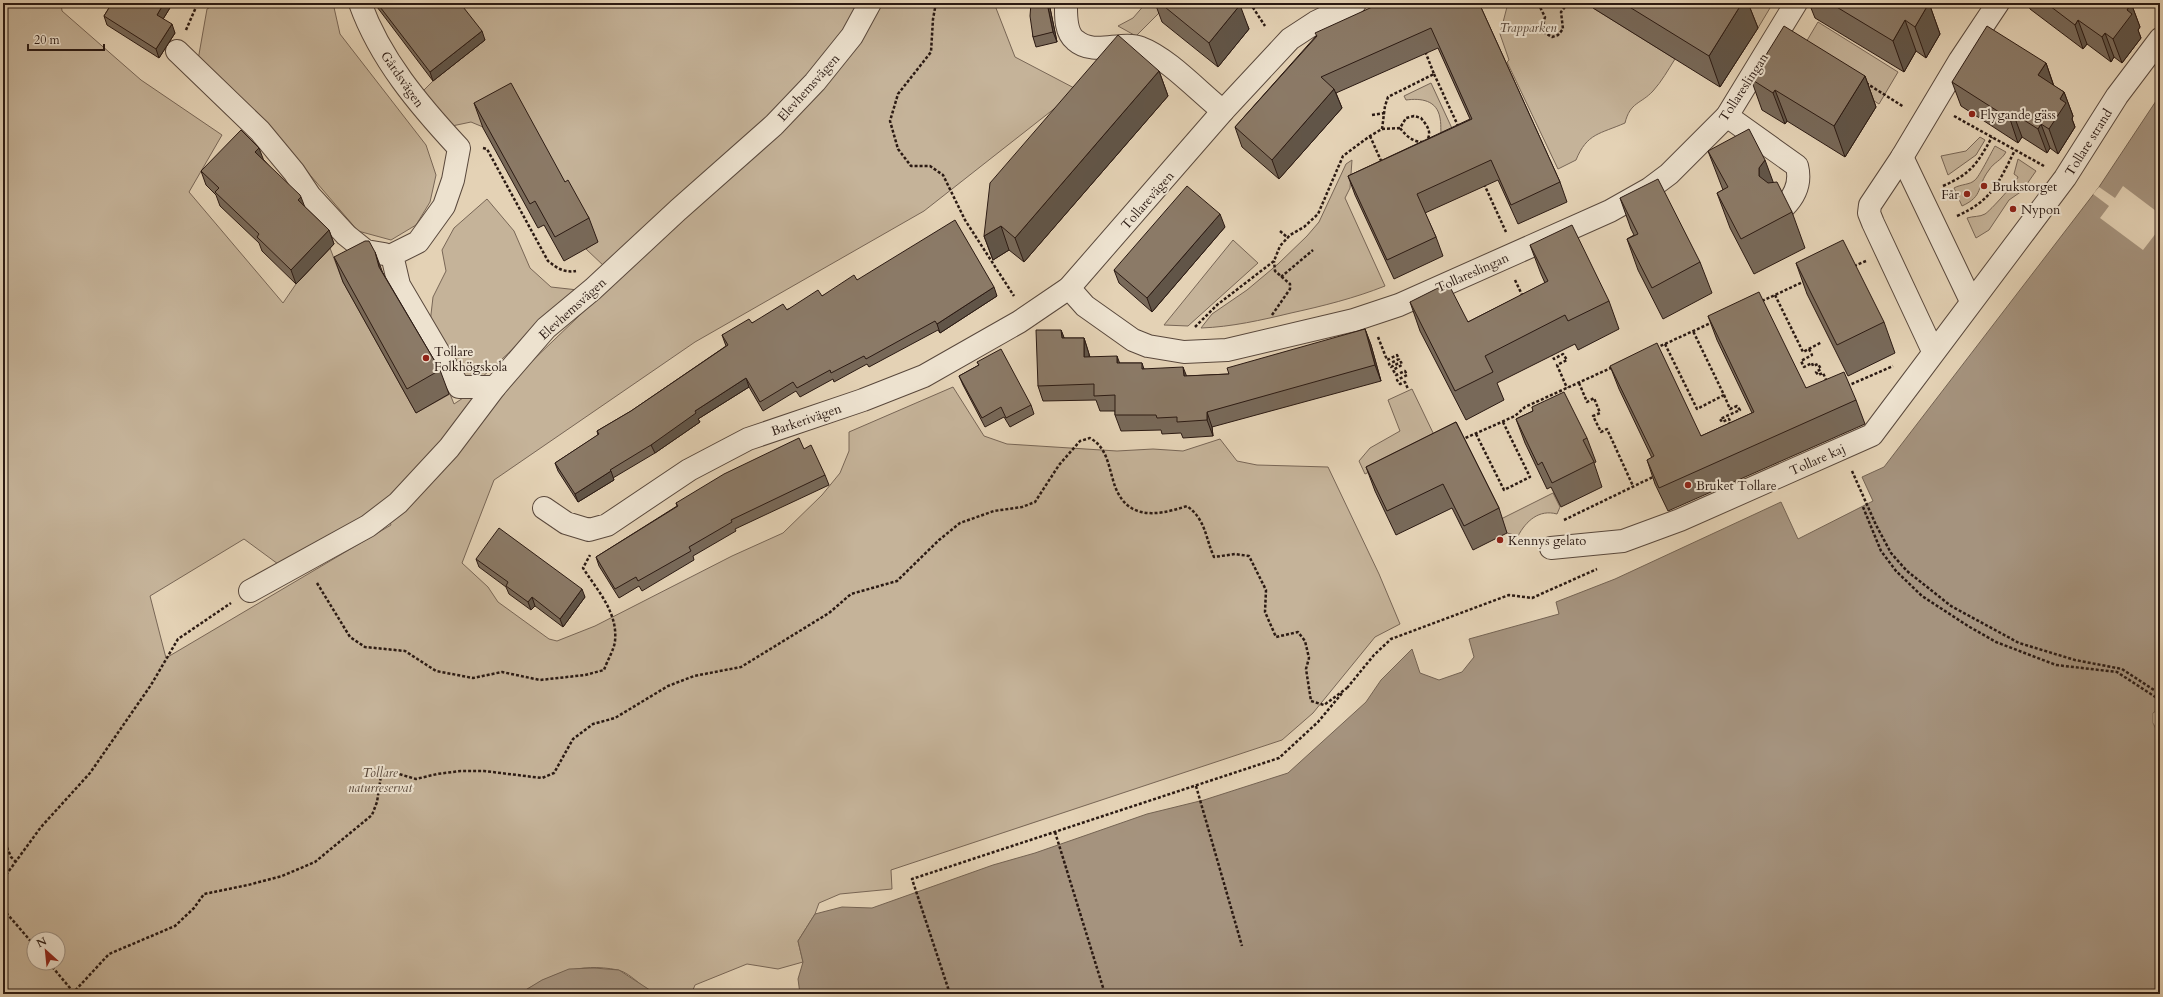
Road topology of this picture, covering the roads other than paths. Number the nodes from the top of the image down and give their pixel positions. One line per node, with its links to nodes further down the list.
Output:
1 (360, 3): 13 (street, Gårdsvägen)
2 (870, 3): 17 (street, Elevhemsvägen)
3 (1066, 3): 9 (street)
4 (1355, 3): 9 (street, Tollarevägen)
5 (1796, 3): 10 (street, Tollareslingan)
6 (1998, 3): 11 (street)
7 (2160, 39): 15 (street, Tollare strand)
8 (177, 51): 13 (street)
9 (1223, 111): 14 (street, Tollarevägen)
10 (1727, 116): 12 (street); 14 (street, Tollareslingan)
11 (1902, 157): 15 (street); 16 (street)
12 (1784, 207)
13 (392, 255): 17 (street)
14 (1069, 288): 18 (street, Barkerivägen)
15 (1971, 301): 16 (street)
16 (1933, 351): 19 (street, Tollare kaj)
17 (495, 387): 20 (street, Elevhemsvägen)
18 (544, 508)
19 (1551, 548)
20 (250, 591)

